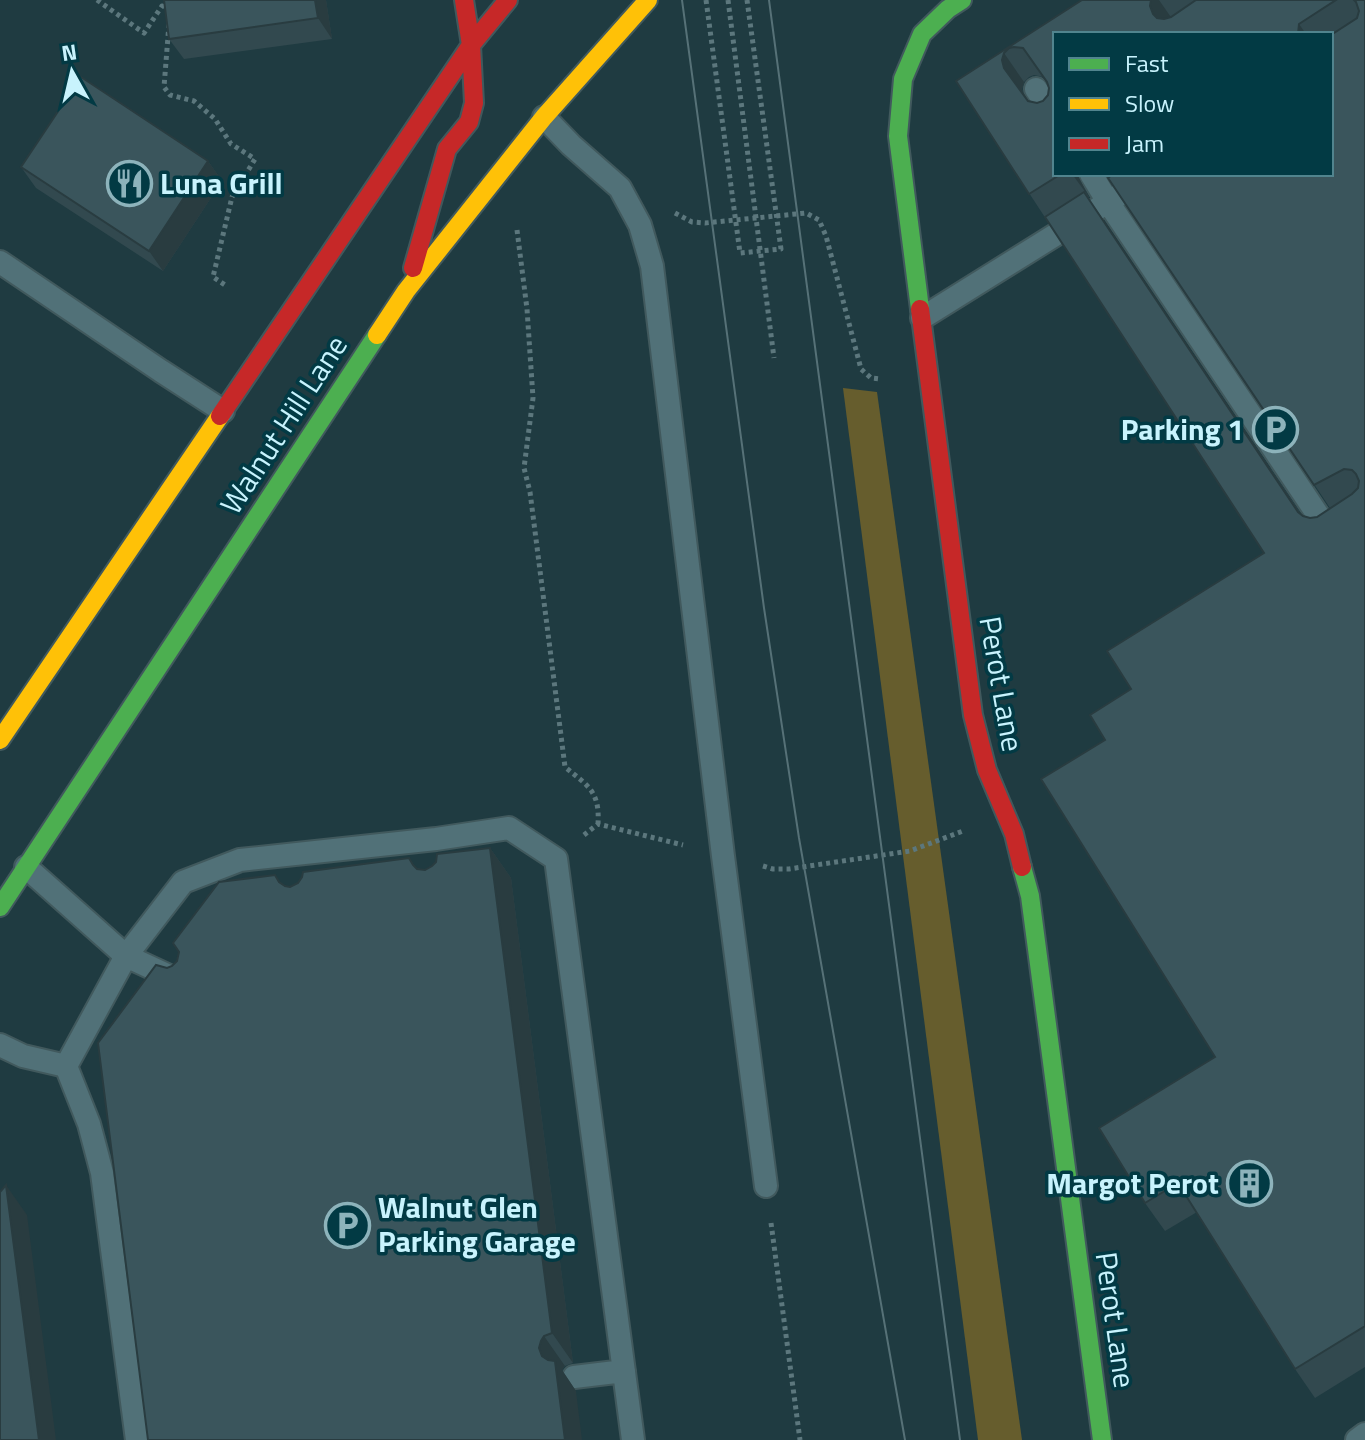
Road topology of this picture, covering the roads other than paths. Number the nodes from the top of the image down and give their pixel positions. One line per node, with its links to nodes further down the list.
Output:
1 (464, 0): 5 (main road)
2 (508, 0): 5 (main road, Walnut Hill Lane)
3 (648, 0): 8 (main road, Walnut Hill Lane)
4 (962, 0): 14 (main road, Perot Lane)
5 (471, 45): 13 (main road); 15 (main road, Walnut Hill Lane)
6 (1036, 89): 7 (lane)
7 (1053, 115)
8 (544, 117): 13 (main road, Walnut Hill Lane); 28 (lane)
9 (1092, 176): 11 (lane)
10 (1150, 176): 11 (lane)
11 (1108, 202): 14 (lane); 16 (lane)
12 (0, 262): 15 (lane)
13 (406, 291): 20 (main road, Walnut Hill Lane)
14 (922, 318): 34 (main road, Perot Lane)
15 (223, 411): 17 (main road, Walnut Hill Lane)
16 (1365, 511)
17 (0, 740)
18 (436, 839): 19 (lane); 21 (lane); 29 (lane)
19 (302, 853): 22 (lane); 24 (lane)
20 (17, 861): 23 (main road, Walnut Hill Lane); 24 (lane)
21 (440, 862)
22 (306, 878)
23 (0, 907)
24 (126, 956): 25 (lane); 27 (lane)
25 (186, 984)
26 (0, 1045): 27 (lane)
27 (66, 1066): 32 (lane)
28 (766, 1186)
29 (624, 1371): 30 (lane); 33 (lane)
30 (574, 1377)
31 (1365, 1434): 35 (lane)
32 (137, 1440)
33 (633, 1440)
34 (1102, 1440)
35 (1357, 1440)

